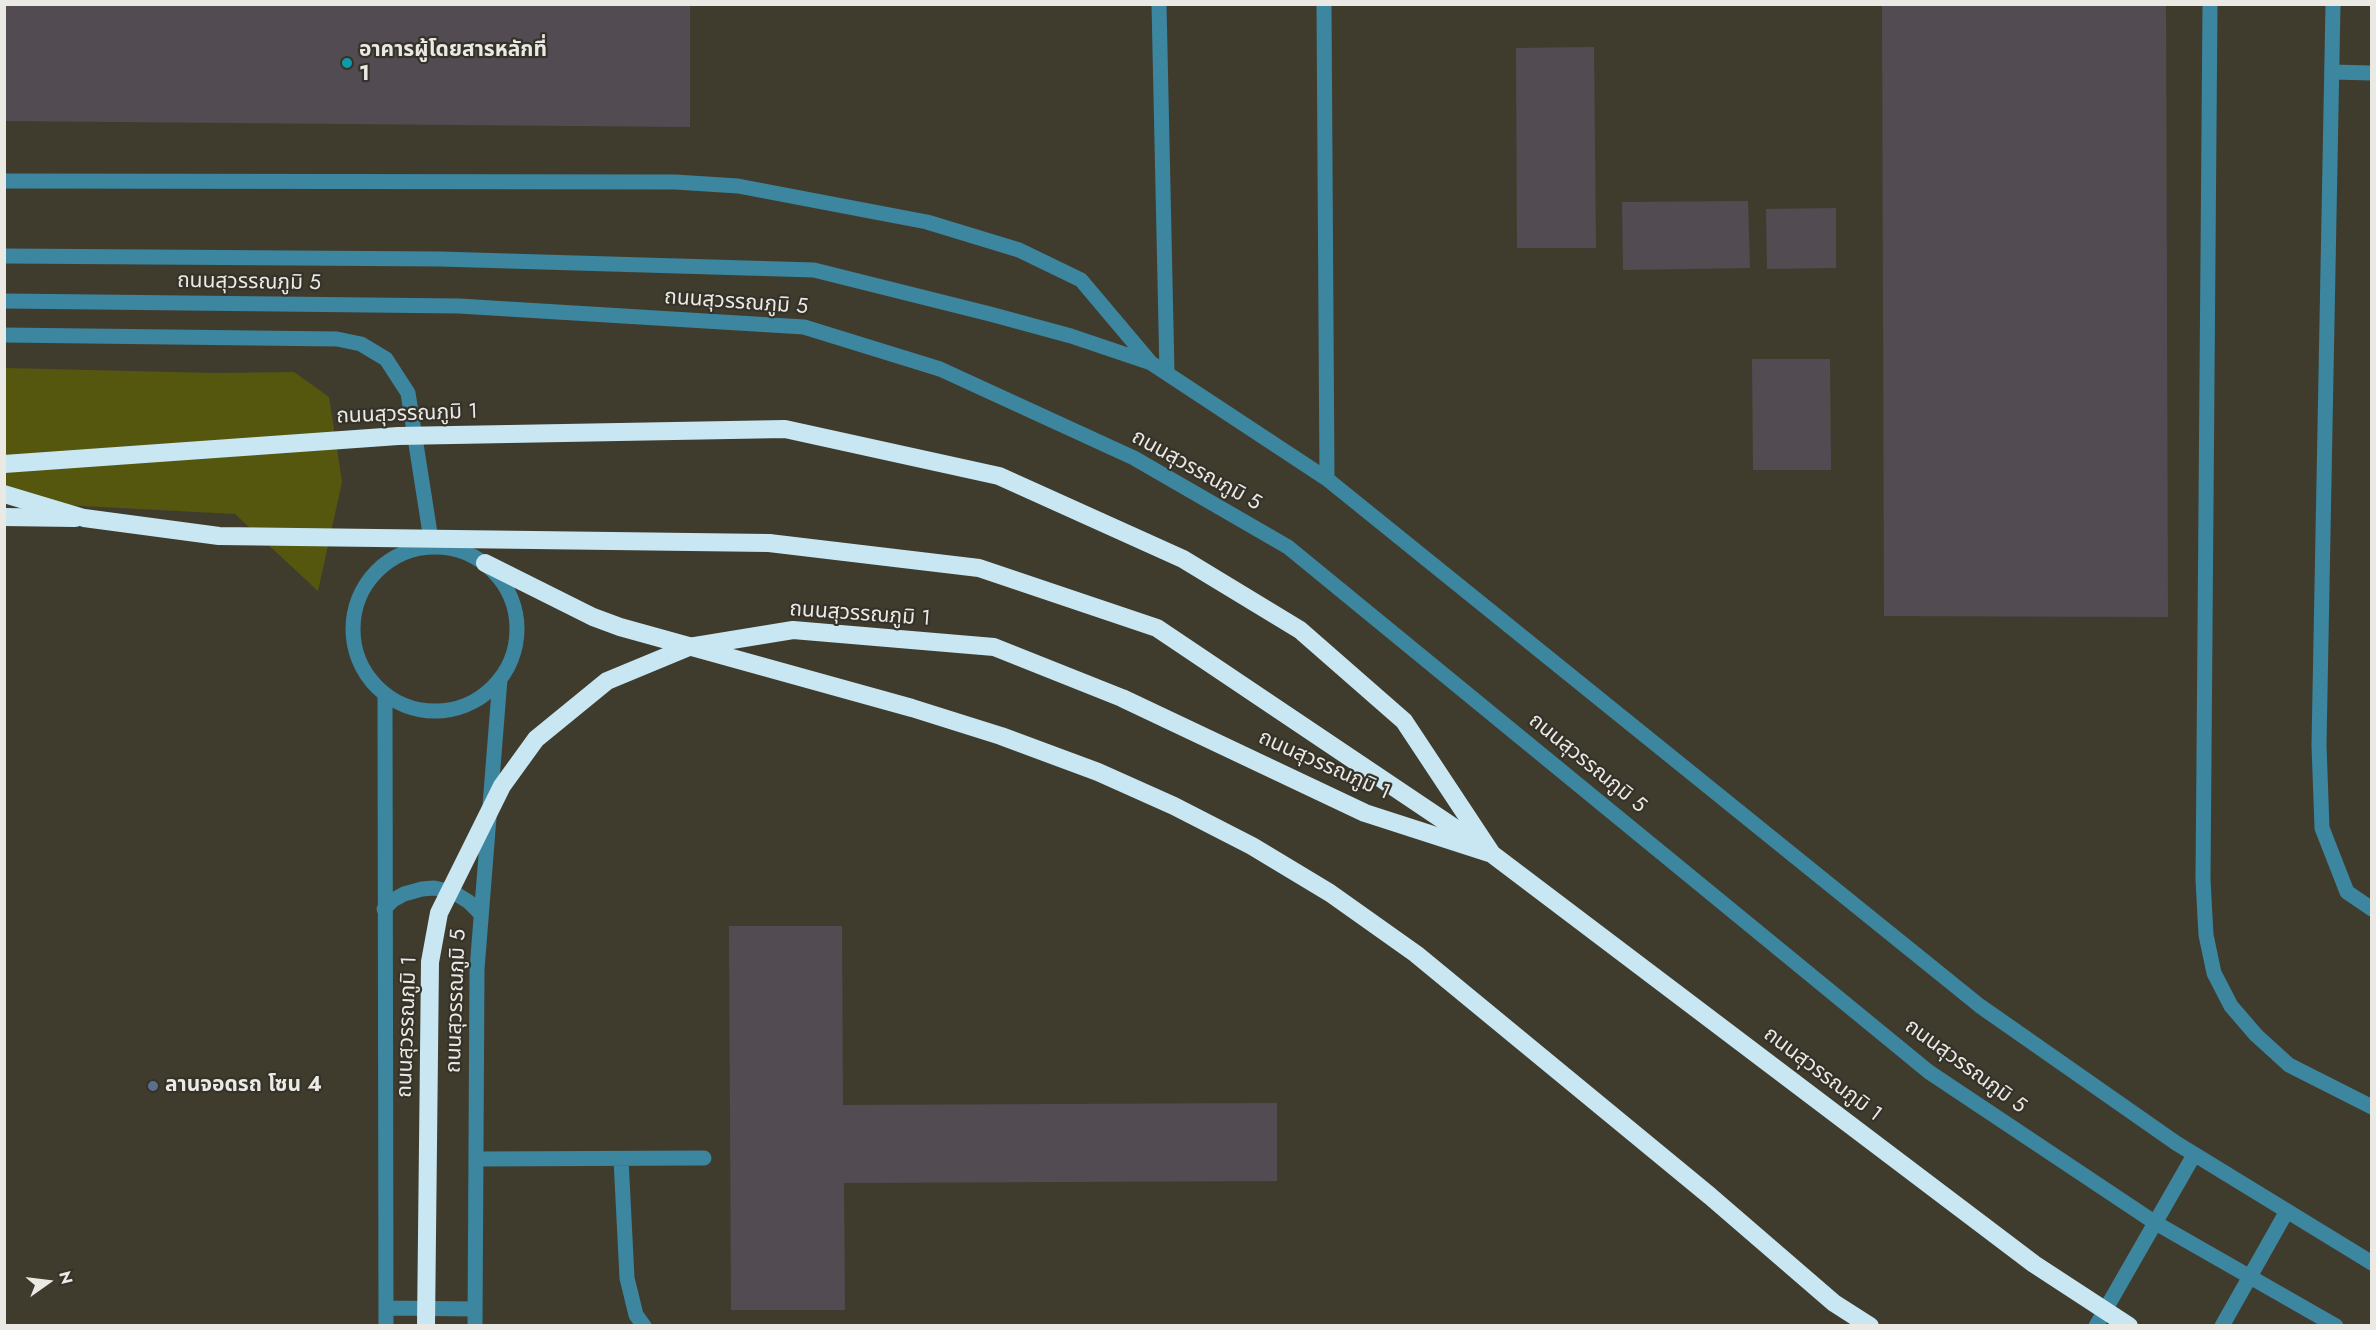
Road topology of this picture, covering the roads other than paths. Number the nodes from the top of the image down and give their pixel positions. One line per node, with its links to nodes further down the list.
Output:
1 (1160, 4): 12 (street)
2 (1324, 4): 14 (street)
3 (2210, 4): 26 (street)
4 (2333, 4): 5 (street)
5 (2332, 72): 6 (street); 24 (street)
6 (2372, 73)
7 (4, 181): 11 (street, ถนนสุวรรณภูมิ 5)
8 (4, 256): 11 (street, ถนนสุวรรณภูมิ 5)
9 (4, 301): 32 (street, ถนนสุวรรณภูมิ 5)
10 (4, 335): 18 (street)
11 (1151, 363): 12 (street, ถนนสุวรรณภูมิ 5)
12 (1167, 373): 14 (street, ถนนสุวรรณภูมิ 5)
13 (4, 464): 22 (highway, ถนนสุวรรณภูมิ 1, bridge)
14 (1327, 479): 27 (street, ถนนสุวรรณภูมิ 5)
15 (4, 494): 17 (highway, ถนนสุวรรณภูมิ 1, bridge)
16 (4, 517): 17 (highway, ถนนสุวรรณภูมิ 1, bridge)
17 (84, 518): 22 (highway, ถนนสุวรรณภูมิ 1, bridge)
18 (432, 546): 19 (street, ถนนสุวรรณภูมิ 5); 21 (street, ถนนสุวรรณภูมิ 5)
19 (485, 563): 20 (street, ถนนสุวรรณภูมิ 5); 35 (highway)
20 (500, 679): 21 (street, ถนนสุวรรณภูมิ 5); 25 (street, ถนนสุวรรณภูมิ 5)
21 (385, 694): 23 (street)
22 (1492, 854): 39 (highway, ถนนสุวรรณภูมิ 1, bridge); 45 (highway, ถนนสุวรรณภูมิ 1, bridge)
23 (384, 909): 25 (street); 36 (street)
24 (2372, 909)
25 (481, 914): 29 (street, ถนนสุวรรณภูมิ 5)
26 (2372, 1107)
27 (2194, 1155): 31 (street, ถนนสุวรรณภูมิ 5); 32 (street)
28 (704, 1158): 30 (street)
29 (476, 1159): 30 (street); 37 (street, ถนนสุวรรณภูมิ 5)
30 (621, 1159): 41 (street)
31 (2287, 1211): 33 (street, ถนนสุวรรณภูมิ 5); 34 (street)
32 (2154, 1222): 34 (street, ถนนสุวรรณภูมิ 5); 44 (street)
33 (2372, 1263)
34 (2249, 1277): 46 (street); 47 (street, ถนนสุวรรณภูมิ 5)
35 (1834, 1303): 42 (highway); 43 (highway)
36 (386, 1308): 37 (street); 38 (street)
37 (475, 1309): 40 (street, ถนนสุวรรณภูมิ 5)
38 (386, 1326)
39 (426, 1326)
40 (475, 1326)
41 (644, 1326)
42 (1860, 1326)
43 (1870, 1326)
44 (2096, 1326)
45 (2129, 1326)
46 (2222, 1326)
47 (2336, 1326)

